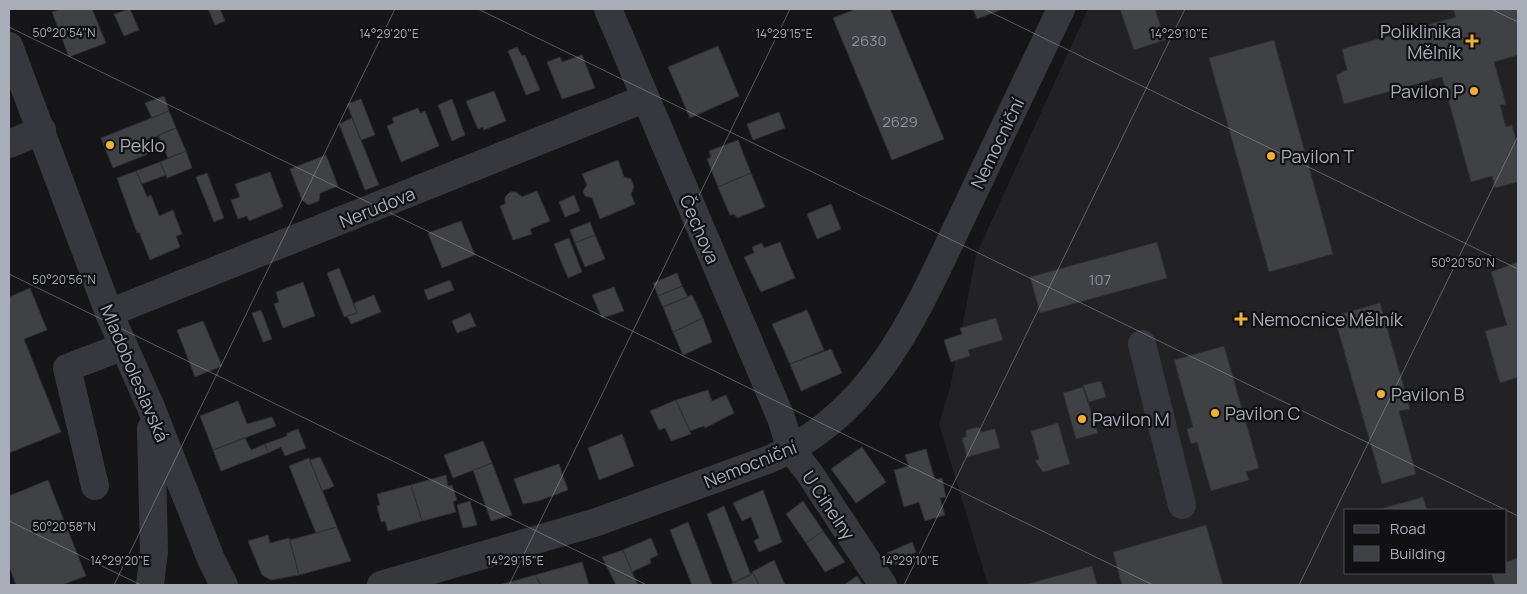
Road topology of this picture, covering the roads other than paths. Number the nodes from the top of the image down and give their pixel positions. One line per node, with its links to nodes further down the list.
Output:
1 (608, 9): 4 (street, Čechova)
2 (1061, 9): 11 (street, Nemocniční)
3 (9, 46): 5 (street, Mladoboleslavská)
4 (644, 99): 7 (street, Nerudova); 11 (street, Čechova)
5 (42, 130): 6 (street); 7 (street, Mladoboleslavská)
6 (9, 144)
7 (109, 313): 9 (street, Mladoboleslavská)
8 (1142, 344): 13 (street)
9 (124, 346): 10 (street, Mladoboleslavská); 12 (street)
10 (150, 405): 14 (street); 15 (street, Mladoboleslavská)
11 (791, 450): 16 (street, Nemocniční); 17 (street, U Cihelny)
12 (95, 486)
13 (1182, 505)
14 (150, 585)
15 (224, 585)
16 (381, 585)
17 (883, 585)

